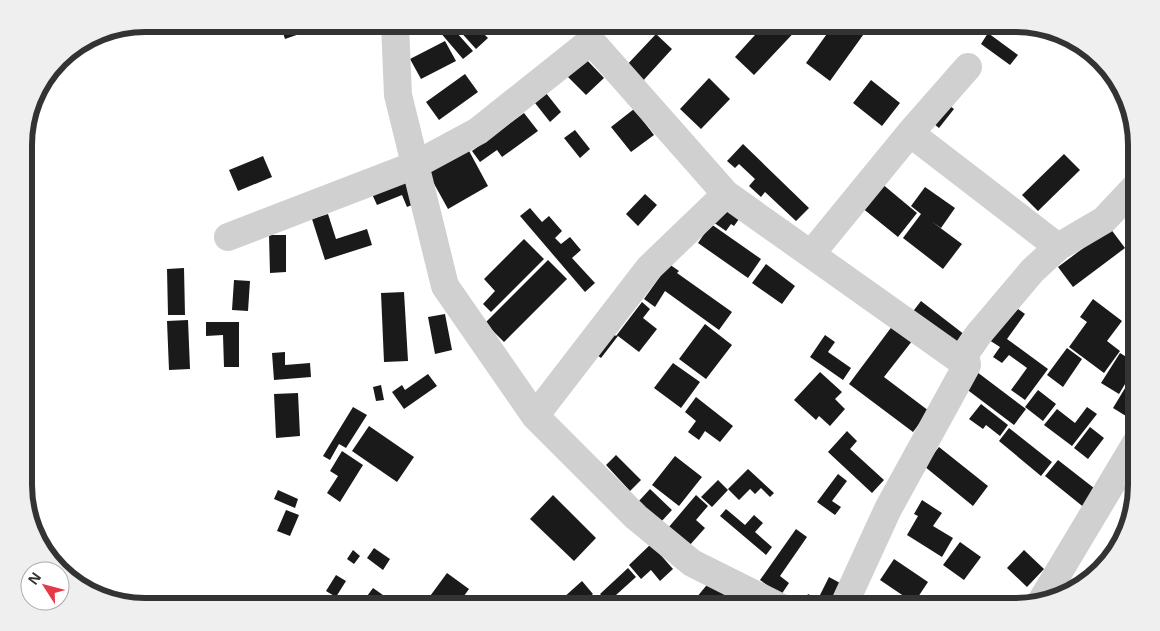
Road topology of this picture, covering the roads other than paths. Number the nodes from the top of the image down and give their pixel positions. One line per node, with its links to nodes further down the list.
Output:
1 (396, 33): 4 (street)
2 (968, 67): 3 (street)
3 (910, 133): 8 (street); 9 (street)
4 (415, 164): 5 (street); 7 (street); 11 (street)
5 (726, 194): 9 (street); 11 (street)
6 (1128, 194): 8 (street)
7 (228, 237)
8 (1058, 247): 10 (street)
9 (811, 254): 10 (street)
10 (967, 365): 15 (street)
11 (535, 416): 14 (street)
12 (1128, 456): 13 (street)
13 (1046, 593)
14 (762, 598)
15 (847, 598)

